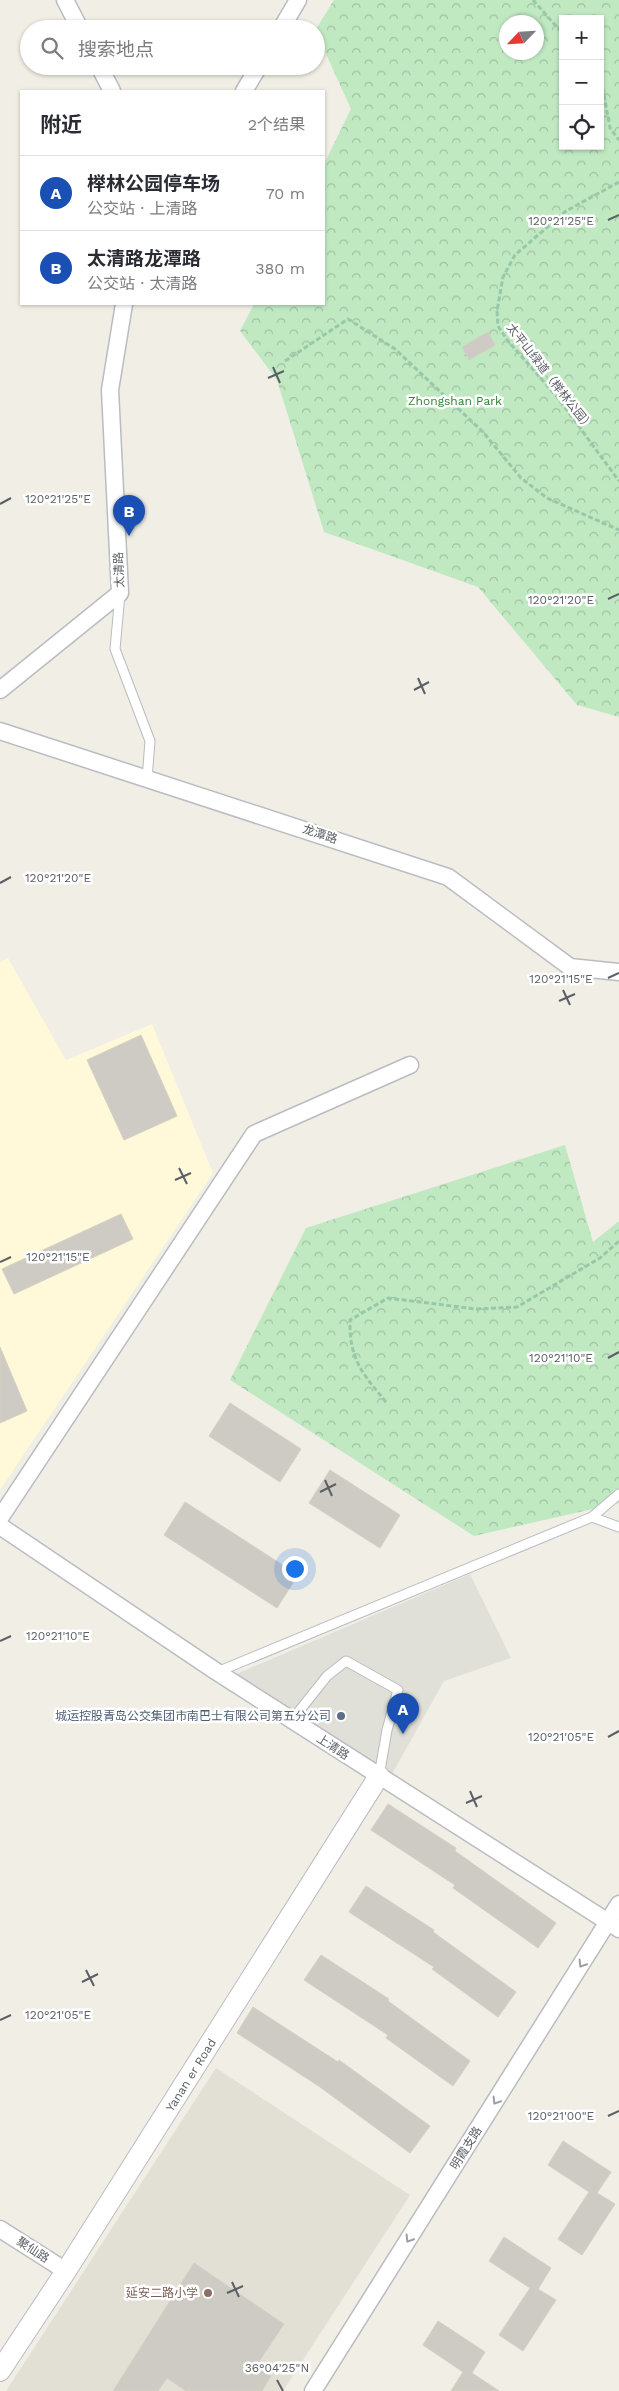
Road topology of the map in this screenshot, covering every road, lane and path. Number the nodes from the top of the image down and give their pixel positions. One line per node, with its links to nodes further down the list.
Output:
1 (65, 0): 4 (street)
2 (298, 0): 5 (street)
3 (534, 0): 6 (path)
4 (75, 20)
5 (286, 20)
6 (559, 29)
7 (104, 75): 9 (street)
8 (254, 75): 10 (street)
9 (111, 90)
10 (245, 90)
11 (604, 95): 12 (path)
12 (619, 140)
13 (619, 182): 16 (path, 太平山绿道（榉林公园）)
14 (124, 305): 18 (street, 太清路)
15 (285, 361): 17 (path)
16 (619, 480)
17 (619, 530)
18 (120, 594): 19 (street, 太清路); 21 (lane)
19 (0, 690)
20 (0, 731): 21 (street, 龙潭路)
21 (148, 779): 22 (street, 龙潭路)
22 (619, 972)
23 (410, 1065): 28 (street)
24 (619, 1241): 25 (path)
25 (386, 1402)
26 (619, 1494): 27 (lane)
27 (592, 1517): 30 (lane); 31 (lane)
28 (0, 1518)
29 (0, 1526): 31 (street, 上清路)
30 (619, 1527)
31 (217, 1672): 32 (street, 上清路)
32 (292, 1720): 33 (street, 上清路); 33 (lane)
33 (379, 1776): 35 (street, 上清路); 37 (street, Yanan er Road)
34 (619, 1904): 35 (street, 明霞支路)
35 (614, 1926): 39 (street, 明霞支路, one-way to 39)
36 (0, 2229): 37 (street, 聚仙路)
37 (66, 2271): 38 (street, Yanan er Road)
38 (0, 2371)
39 (313, 2391)

